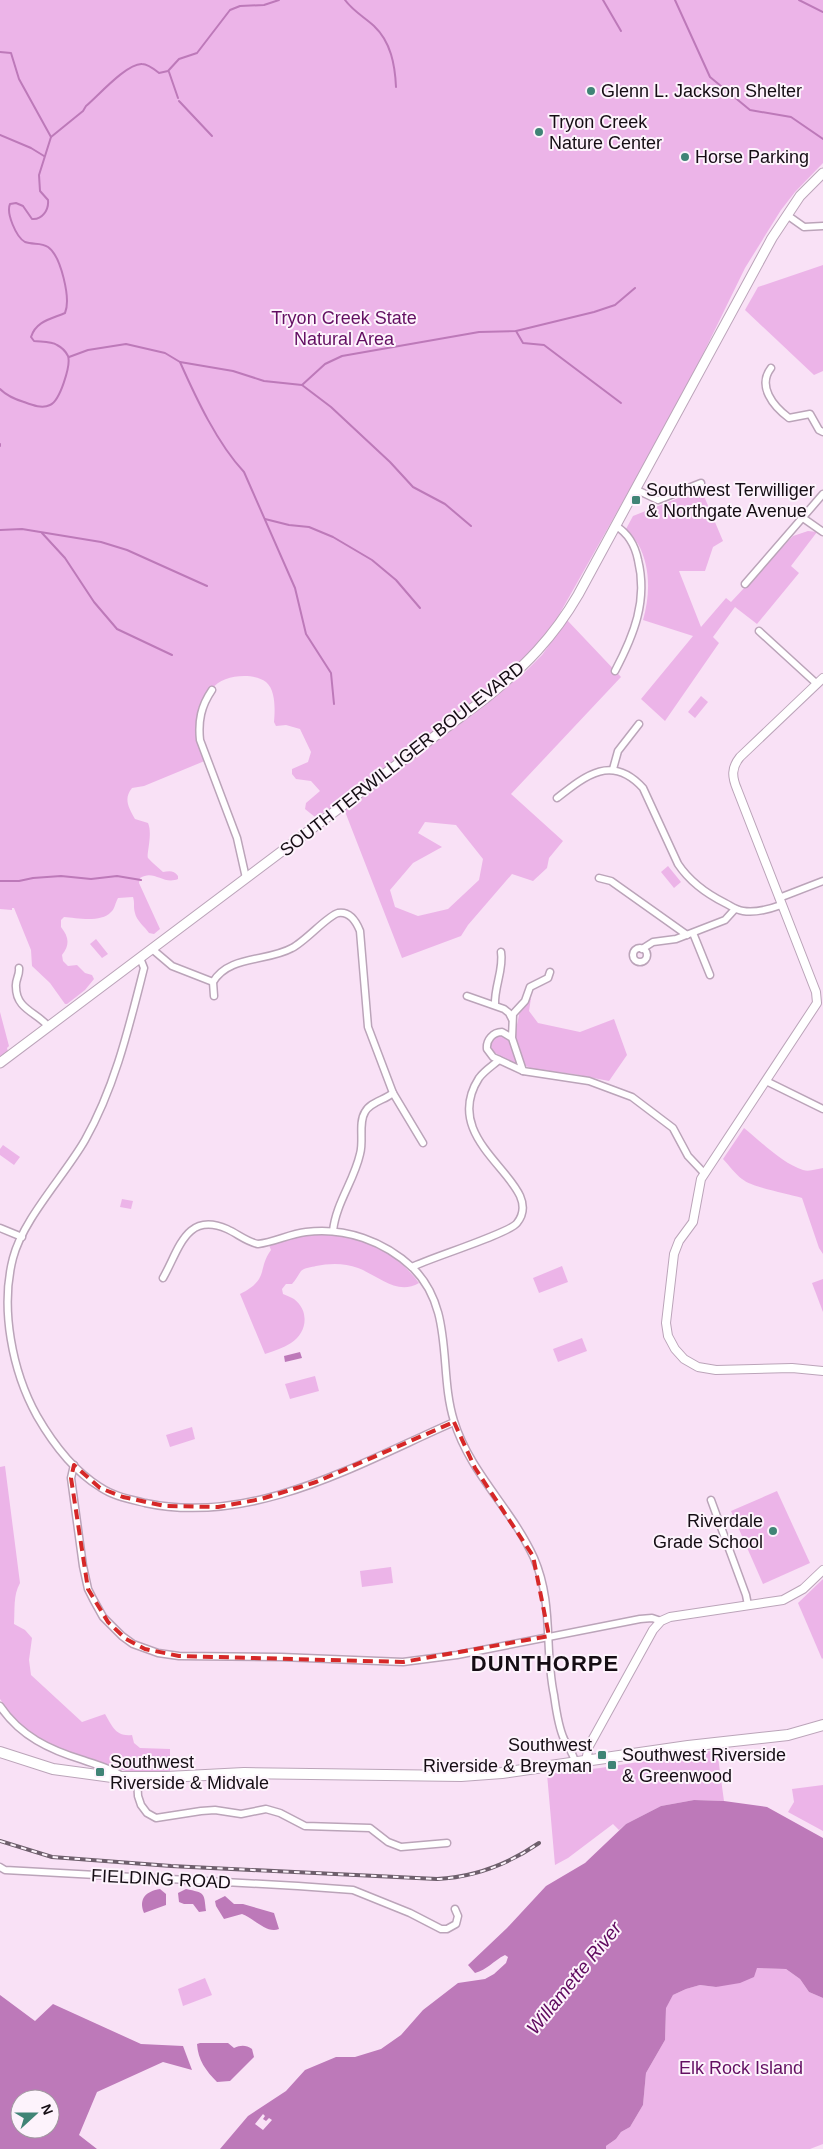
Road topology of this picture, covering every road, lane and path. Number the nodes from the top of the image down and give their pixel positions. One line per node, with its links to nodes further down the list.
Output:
1 (823, 173): 2 (main road, SOUTH TERWILLIGER BOULEVARD)
2 (787, 215): 3 (street); 7 (main road, SOUTH TERWILLIGER BOULEVARD)
3 (823, 226)
4 (771, 368): 5 (street)
5 (821, 431)
6 (701, 483): 7 (street)
7 (635, 488): 10 (main road, SOUTH TERWILLIGER BOULEVARD)
8 (823, 494): 9 (street)
9 (803, 518): 11 (street); 12 (street)
10 (616, 526): 14 (street); 20 (main road, SOUTH TERWILLIGER BOULEVARD)
11 (823, 532)
12 (745, 584)
13 (759, 631): 15 (street)
14 (615, 671)
15 (820, 681): 23 (street)
16 (212, 690): 20 (street)
17 (639, 724): 18 (street)
18 (613, 769): 19 (street); 24 (street)
19 (557, 798)
20 (246, 878): 26 (main road, SOUTH TERWILLIGER BOULEVARD)
21 (599, 878): 25 (street)
22 (823, 881): 23 (street)
23 (780, 902): 24 (street); 43 (street)
24 (736, 909): 25 (street)
25 (690, 934): 27 (street); 32 (street)
26 (152, 949): 29 (main road, SOUTH TERWILLIGER BOULEVARD); 33 (street)
27 (642, 949)
28 (501, 952): 36 (street)
29 (140, 958): 38 (main road, SOUTH TERWILLIGER BOULEVARD); 50 (street)
30 (20, 968): 38 (street)
31 (550, 972): 37 (street)
32 (710, 975)
33 (213, 982): 34 (street); 44 (street)
34 (214, 996)
35 (467, 996): 36 (street)
36 (495, 1005): 37 (street)
37 (512, 1019): 39 (street)
38 (48, 1026): 41 (main road, SOUTH TERWILLIGER BOULEVARD)
39 (512, 1038): 40 (street); 42 (street)
40 (499, 1060): 42 (street); 51 (street)
41 (0, 1063)
42 (523, 1070): 47 (street)
43 (766, 1081): 45 (street); 47 (street)
44 (393, 1093): 46 (street); 49 (street)
45 (823, 1109)
46 (423, 1143)
47 (704, 1173): 53 (street)
48 (0, 1228): 50 (street)
49 (333, 1231): 51 (street); 52 (street)
50 (22, 1237): 55 (street)
51 (412, 1268): 54 (street)
52 (163, 1278)
53 (823, 1371)
54 (454, 1422): 55 (street); 60 (street)
55 (74, 1465): 60 (street)
56 (711, 1500): 58 (street)
57 (823, 1570): 58 (street)
58 (748, 1605): 59 (street)
59 (661, 1621): 60 (street); 64 (street)
60 (549, 1636): 65 (street)
61 (0, 1706): 66 (street)
62 (823, 1725): 64 (main road)
63 (0, 1752): 66 (main road)
64 (586, 1761): 65 (main road)
65 (575, 1762): 67 (main road)
66 (124, 1778): 67 (main road)
67 (137, 1778): 68 (street)
68 (447, 1843)
69 (0, 1867): 70 (street, FIELDING ROAD)
70 (456, 1909)

